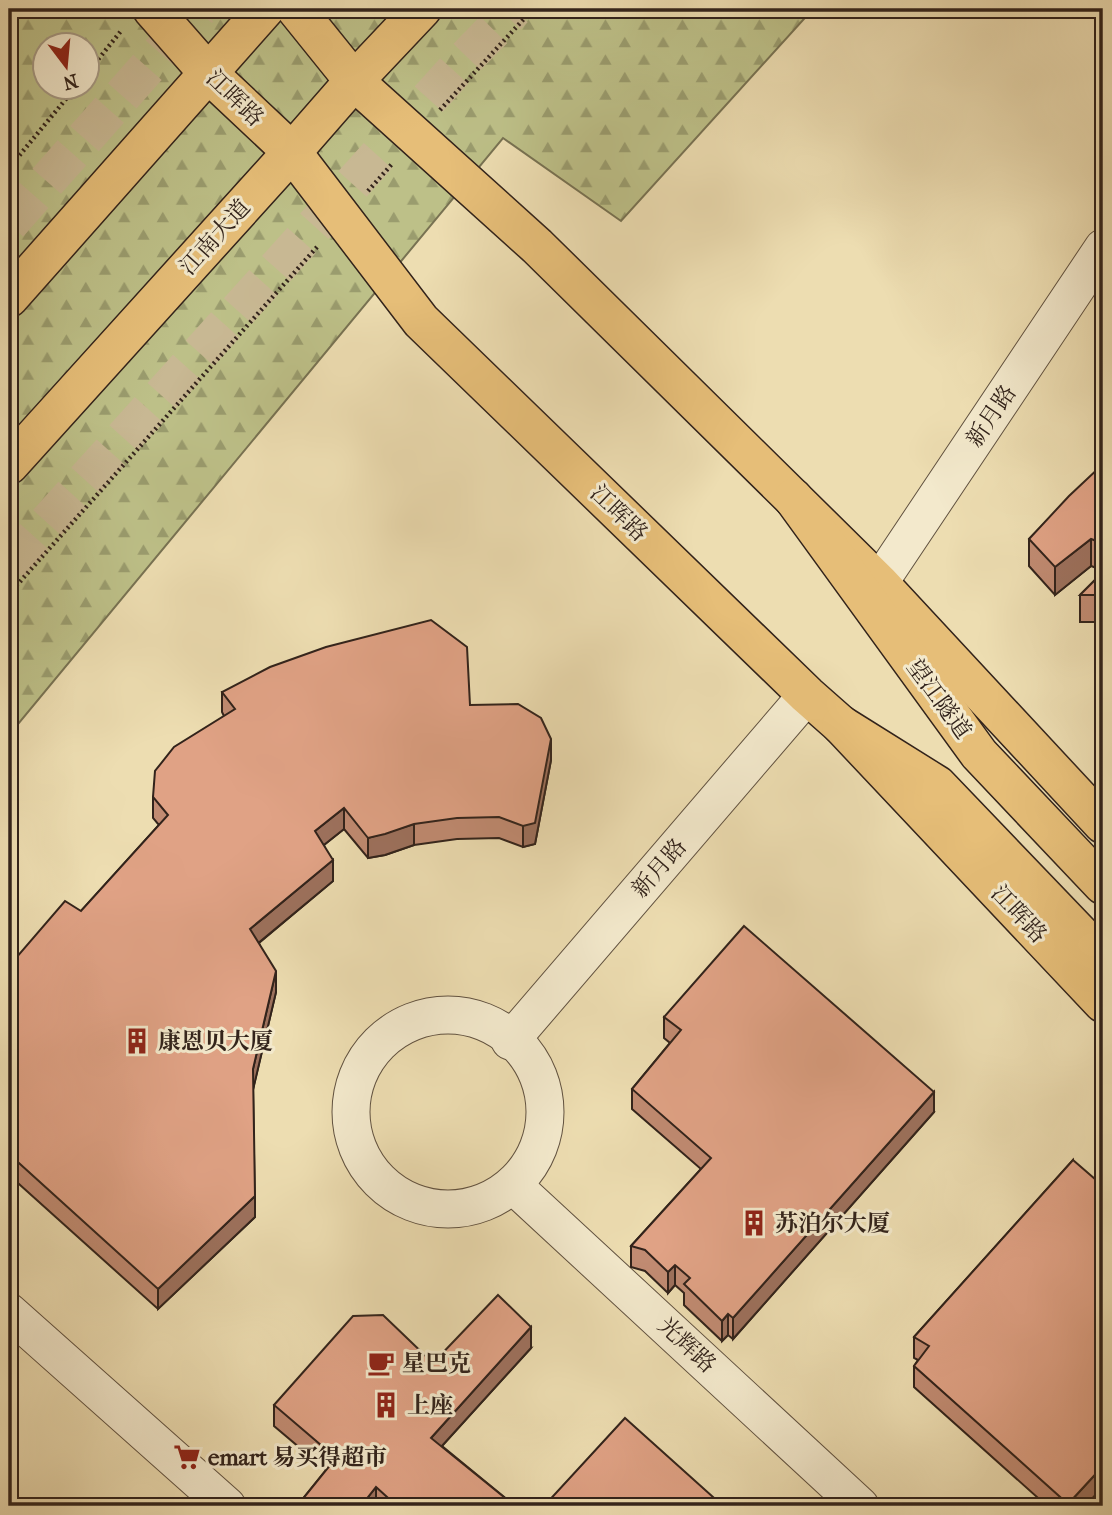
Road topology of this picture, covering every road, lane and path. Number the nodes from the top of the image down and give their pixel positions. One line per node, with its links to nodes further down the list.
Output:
1 (265, 9): 7 (main road)
2 (296, 9): 8 (main road)
3 (422, 9): 8 (main road, 江南大道)
4 (533, 9): 10 (path)
5 (137, 19): 6 (path); 7 (main road, 江晖路)
6 (102, 57)
7 (209, 74): 11 (main road, 江晖路); 15 (main road)
8 (354, 81): 10 (main road); 11 (main road, 江南大道)
9 (63, 102): 12 (path)
10 (416, 137): 13 (path); 17 (main road)
11 (292, 152): 13 (main road, 江晖路); 16 (main road, 江南大道)
12 (9, 168)
13 (343, 218): 19 (path); 20 (main road, 江晖路)
14 (1103, 248): 18 (street, 新月路)
15 (9, 298)
16 (9, 465)
17 (793, 498): 18 (main road); 23 (main road, 望江隧道)
18 (879, 583): 22 (main road)
19 (9, 594)
20 (807, 695): 21 (main road, 江晖路); 26 (street, 新月路)
21 (841, 725): 24 (main road); 25 (main road, 江晖路)
22 (1103, 824)
23 (1103, 885)
24 (1103, 958)
25 (1103, 1003)
26 (510, 1041): 27 (street); 27 (street)
27 (513, 1185): 30 (street, 光辉路)
28 (9, 1312): 29 (street)
29 (227, 1506)
30 (860, 1506)

